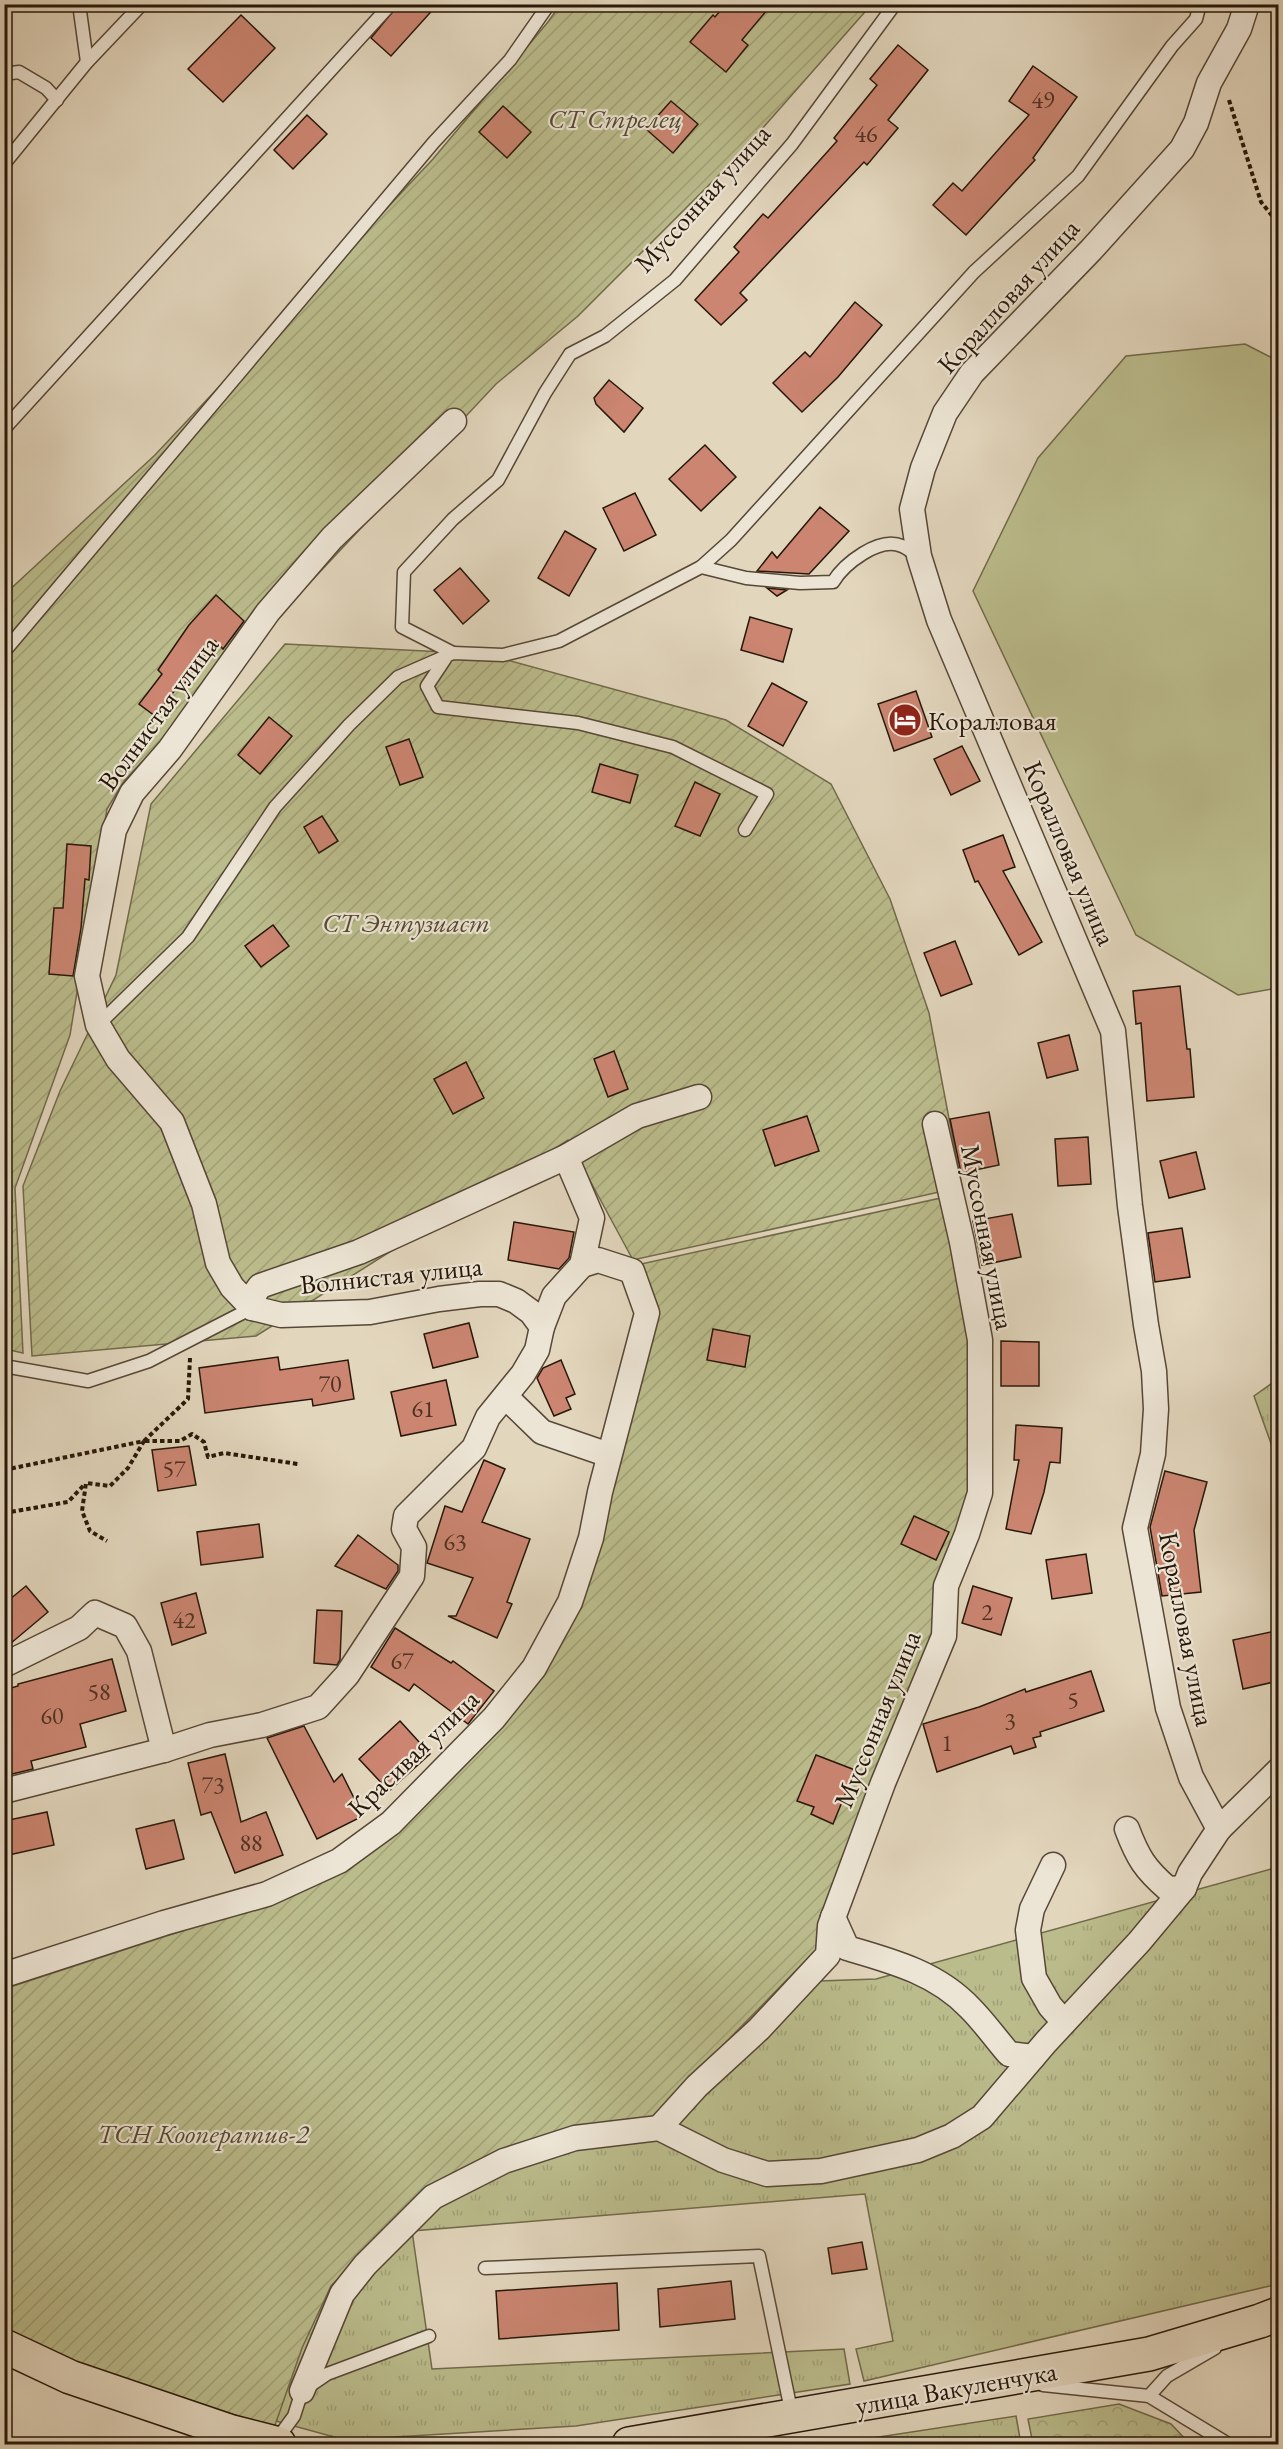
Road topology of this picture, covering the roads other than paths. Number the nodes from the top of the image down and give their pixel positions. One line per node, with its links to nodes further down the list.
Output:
1 (79, 4): 8 (lane)
2 (142, 4): 8 (lane)
3 (391, 4): 13 (lane)
4 (549, 4): 16 (lane)
5 (895, 4): 17 (lane, Муссонная улица)
6 (1200, 4): 15 (lane)
7 (1247, 4): 14 (street, Коралловая улица)
8 (87, 62): 10 (lane)
9 (4, 74): 10 (lane)
10 (57, 100): 11 (lane)
11 (4, 164)
12 (454, 421): 19 (street, Волнистая улица)
13 (4, 429)
14 (919, 556): 15 (lane); 34 (street, Коралловая улица)
15 (701, 567): 17 (lane)
16 (4, 652)
17 (449, 655): 18 (lane); 19 (lane)
18 (745, 830)
19 (98, 1025): 24 (street, Волнистая улица)
20 (699, 1097): 22 (street)
21 (935, 1124): 37 (street, Муссонная улица)
22 (566, 1157): 23 (street); 24 (street)
23 (582, 1265): 25 (street); 28 (street, Красивая улица)
24 (252, 1308): 25 (street, Волнистая улица); 26 (lane)
25 (542, 1327): 27 (street)
26 (4, 1366)
27 (506, 1397): 28 (street); 30 (street)
28 (609, 1455): 38 (street, Красивая улица)
29 (4, 1665): 30 (street)
30 (164, 1750): 32 (street)
31 (1278, 1771): 34 (street)
32 (4, 1791)
33 (1127, 1829): 36 (street)
34 (1219, 1829): 36 (street)
35 (1053, 1865): 39 (street)
36 (1187, 1881): 39 (street)
37 (833, 1917): 40 (street); 41 (street, Муссонная улица)
38 (4, 1975)
39 (1065, 2022): 40 (street)
40 (1033, 2057): 41 (street)
41 (659, 2128): 48 (street)
42 (485, 2268): 50 (lane)
43 (1269, 2318): 47 (main road, улица Вакуленчука); 49 (lane)
44 (429, 2336): 48 (lane)
45 (4, 2346): 51 (main road)
46 (4, 2362): 51 (main road)
47 (1003, 2381): 49 (lane); 50 (main road, улица Вакуленчука)
48 (302, 2391): 53 (lane)
49 (1149, 2396): 52 (lane)
50 (793, 2416): 54 (main road, улица Вакуленчука)
51 (226, 2440): 53 (main road)
52 (1223, 2443)
53 (276, 2444)
54 (629, 2445)

